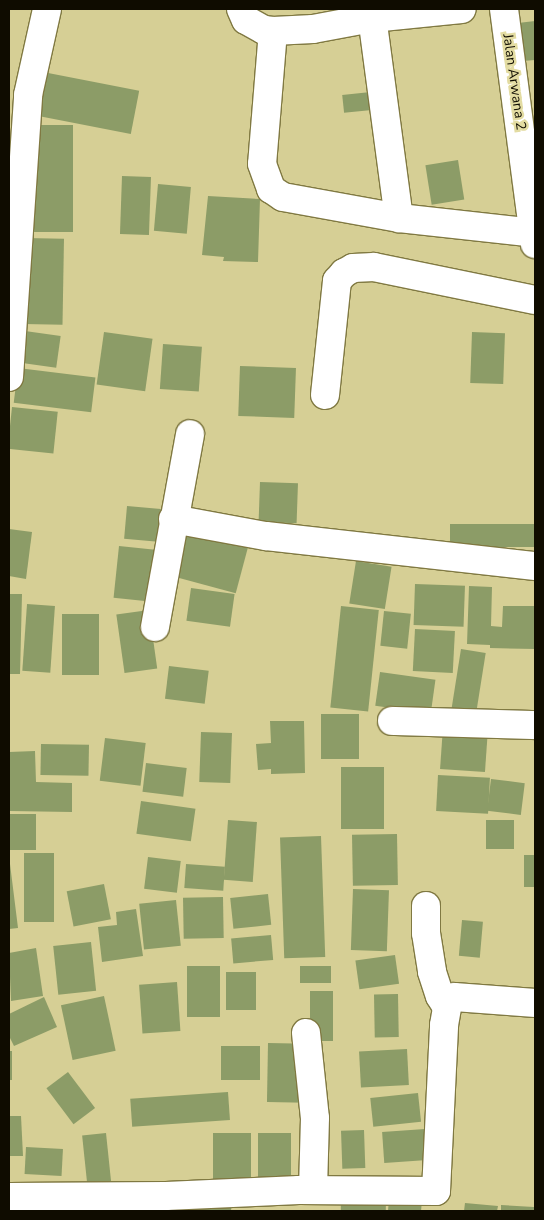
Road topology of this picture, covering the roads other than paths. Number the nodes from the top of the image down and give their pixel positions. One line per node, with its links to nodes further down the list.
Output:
1 (47, 9): 10 (street)
2 (241, 9): 6 (street)
3 (462, 9): 5 (street)
4 (504, 9): 8 (street, Jalan Arwana 2)
5 (371, 14): 6 (street); 7 (street)
6 (273, 31): 7 (street)
7 (399, 218): 8 (street)
8 (534, 239)
9 (535, 300): 11 (street)
10 (9, 377)
11 (325, 395)
12 (190, 434): 13 (street)
13 (173, 518): 14 (street); 15 (street)
14 (535, 566)
15 (154, 627)
16 (392, 721): 17 (street)
17 (535, 725)
18 (426, 906): 20 (street)
19 (535, 1003): 20 (street)
20 (447, 1007): 23 (street)
21 (306, 1033): 23 (street)
22 (9, 1197): 23 (street)
23 (303, 1197)

